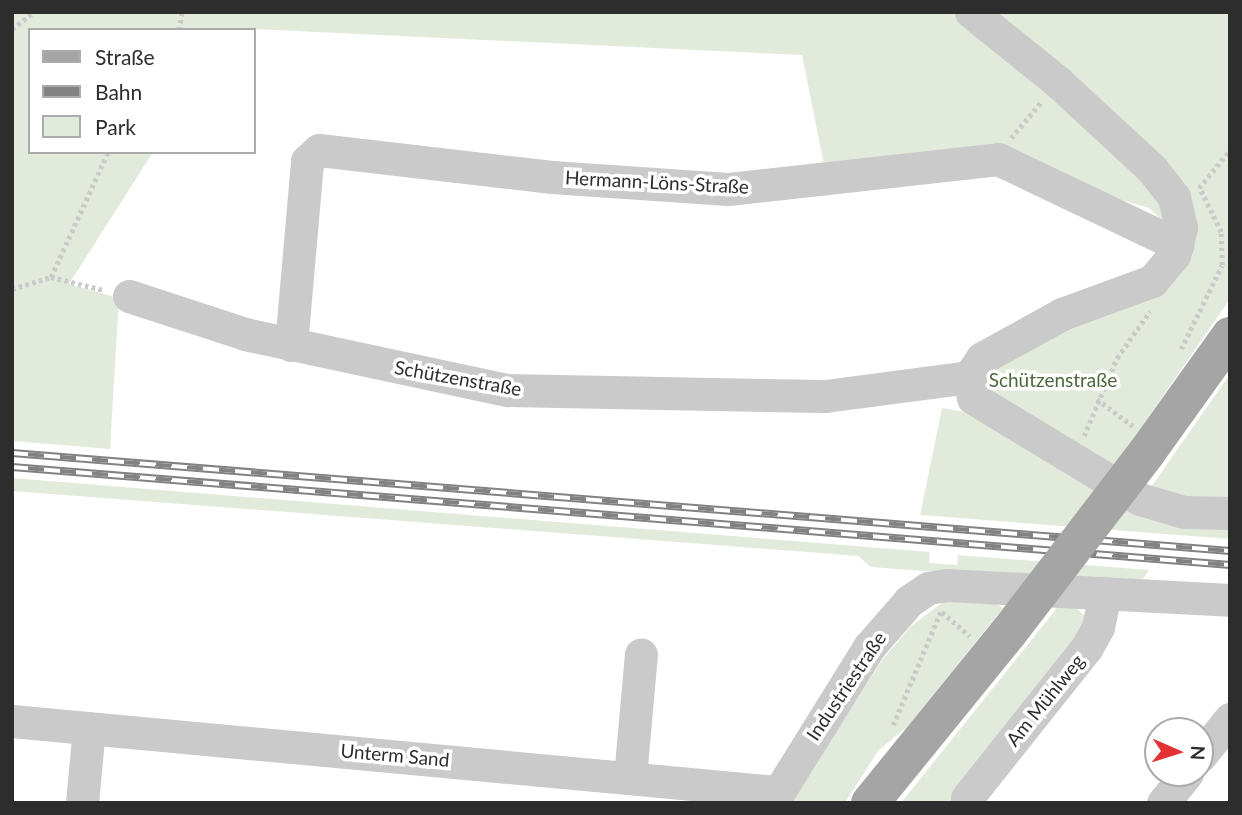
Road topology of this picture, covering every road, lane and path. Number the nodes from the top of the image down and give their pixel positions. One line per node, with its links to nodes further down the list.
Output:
1 (34, 12): 3 (path)
2 (971, 12): 4 (street)
3 (12, 29)
4 (1058, 82): 7 (path); 8 (street)
5 (1230, 150): 8 (path)
6 (107, 154): 9 (path)
7 (998, 159): 8 (street); 14 (street, Hermann-Löns-Straße)
8 (1179, 228): 10 (street)
9 (51, 277): 11 (path); 12 (path)
10 (1152, 281): 15 (street); 16 (path)
11 (12, 289)
12 (129, 296): 14 (street, Schützenstraße)
13 (1230, 336): 17 (main road)
14 (291, 345): 15 (street, Schützenstraße)
15 (970, 377): 18 (street)
16 (1097, 399): 17 (path); 18 (path)
17 (1144, 442): 24 (main road, bridge)
18 (1075, 460): 19 (street)
19 (1230, 513)
20 (936, 586): 21 (street); 29 (path); 33 (street, Industriestraße)
21 (1105, 593): 22 (street); 34 (street, Am Mühlweg)
22 (1230, 600)
23 (948, 617): 24 (path)
24 (992, 636): 36 (main road)
25 (640, 654): 31 (street)
26 (1230, 719): 30 (street)
27 (12, 722): 28 (street, Unterm Sand)
28 (89, 728): 31 (street, Unterm Sand); 35 (street)
29 (887, 738)
30 (1214, 739)
31 (630, 778): 33 (street, Unterm Sand)
32 (1175, 787): 37 (street)
33 (774, 797)
34 (967, 798)
35 (82, 803)
36 (870, 803)
37 (1163, 803)

